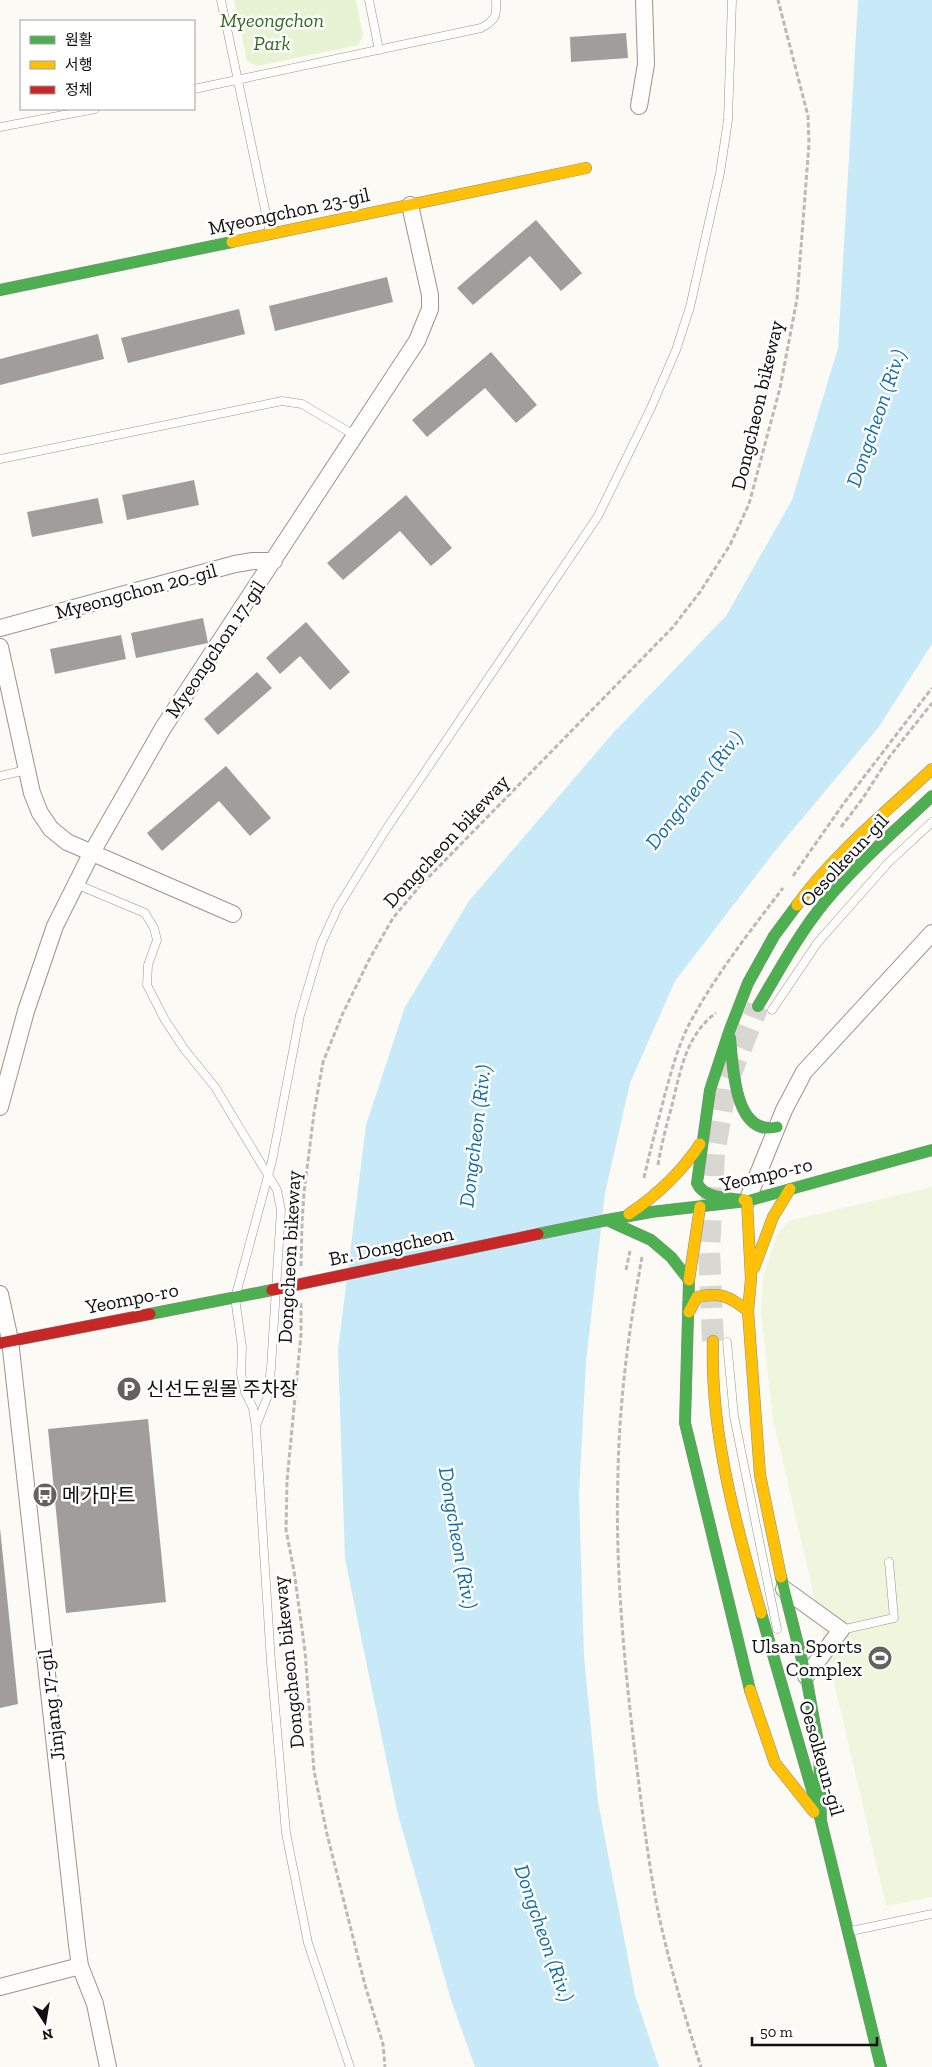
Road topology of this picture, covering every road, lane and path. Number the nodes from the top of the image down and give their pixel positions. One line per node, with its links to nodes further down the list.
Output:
1 (221, 0): 8 (lane)
2 (369, 0): 7 (lane)
3 (496, 0): 7 (lane)
4 (644, 0): 10 (street)
5 (732, 0): 40 (lane)
6 (778, 0): 46 (path, Dongcheon bikeway)
7 (380, 50): 8 (lane)
8 (238, 81): 9 (lane); 15 (lane)
9 (195, 89)
10 (640, 106)
11 (90, 110): 12 (lane)
12 (0, 127)
13 (586, 168): 14 (main road, Myeongchon 23-gil)
14 (410, 205): 15 (main road, Myeongchon 23-gil); 17 (street, Myeongchon 17-gil)
15 (270, 234): 16 (main road, Myeongchon 23-gil)
16 (0, 290)
17 (356, 436): 18 (lane); 19 (street, Myeongchon 17-gil)
18 (0, 459)
19 (274, 561): 20 (street, Myeongchon 20-gil); 27 (street, Myeongchon 17-gil)
20 (0, 628)
21 (0, 647): 23 (street)
22 (932, 769): 35 (main road)
23 (26, 770): 24 (lane); 27 (street)
24 (0, 776)
25 (932, 796): 33 (main road, Oesolkeun-gil)
26 (932, 822): 34 (lane)
27 (91, 854): 28 (street, Myeongchon 17-gil); 29 (street)
28 (76, 884): 36 (street, Myeongchon 17-gil); 40 (lane)
29 (232, 914)
30 (932, 932): 32 (street)
31 (932, 952): 32 (street)
32 (911, 956): 37 (street)
33 (758, 1006)
34 (772, 1010)
35 (729, 1032): 37 (main road); 38 (main road)
36 (0, 1107)
37 (777, 1127): 42 (street)
38 (705, 1137): 42 (main road); 44 (main road)
39 (932, 1150): 41 (main road, Yeompo-ro)
40 (268, 1175): 52 (lane); 58 (lane)
41 (790, 1189): 42 (main road, Yeompo-ro); 47 (main road)
42 (747, 1201): 43 (main road, Yeompo-ro); 47 (main road)
43 (700, 1207): 44 (main road, Yeompo-ro); 48 (main road)
44 (623, 1218): 45 (main road, Yeompo-ro)
45 (607, 1220): 48 (main road); 49 (main road, Br. Dongcheon, bridge)
46 (301, 1270)
47 (751, 1279): 53 (main road)
48 (689, 1280): 54 (main road)
49 (272, 1290): 52 (main road, Yeompo-ro)
50 (0, 1294): 56 (street)
51 (301, 1297): 73 (path, Dongcheon bikeway)
52 (235, 1298): 56 (main road, Yeompo-ro); 58 (lane)
53 (748, 1311): 54 (main road); 60 (main road)
54 (689, 1312): 65 (main road)
55 (713, 1341): 65 (main road, Oesolkeun-gil)
56 (5, 1342): 68 (street, Jinjang 17-gil)
57 (727, 1342): 62 (lane)
58 (256, 1428): 72 (lane)
59 (889, 1562): 61 (lane)
60 (784, 1589): 61 (street); 64 (main road)
61 (841, 1630): 64 (street)
62 (780, 1641)
63 (787, 1670): 65 (lane)
64 (806, 1676): 65 (main road)
65 (821, 1821): 67 (main road, Oesolkeun-gil)
66 (932, 1914): 67 (lane)
67 (847, 1932): 75 (main road, Oesolkeun-gil)
68 (80, 1966): 69 (street); 71 (street, Jinjang 17-gil)
69 (0, 1987)
70 (684, 2016): 74 (path)
71 (108, 2067)
72 (350, 2067)
73 (385, 2067)
74 (701, 2067)
75 (881, 2067)

